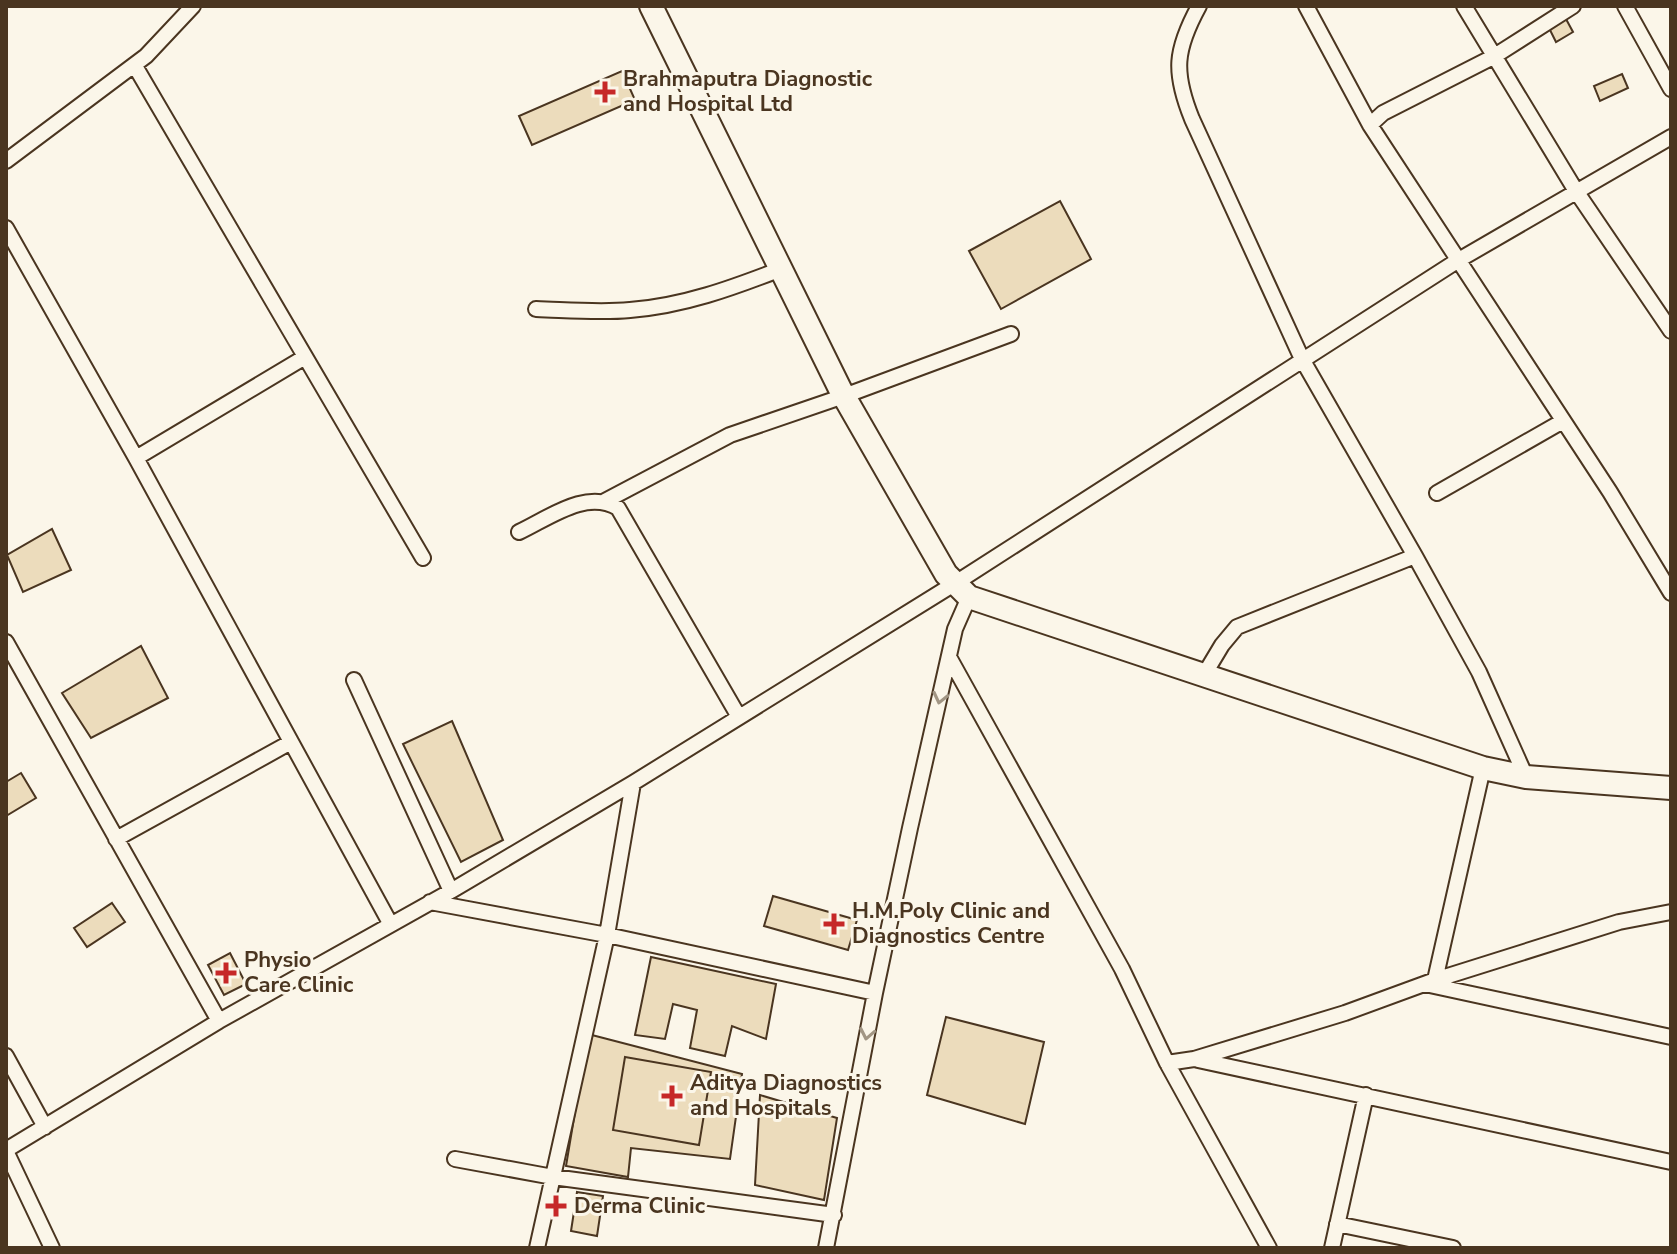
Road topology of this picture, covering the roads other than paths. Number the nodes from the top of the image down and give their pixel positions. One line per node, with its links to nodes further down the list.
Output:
1 (193, 6): 9 (street)
2 (651, 6): 17 (main road)
3 (1199, 6): 22 (street)
4 (1306, 6): 11 (street)
5 (1464, 6): 8 (street)
6 (1573, 6): 8 (street)
7 (1625, 6): 10 (street)
8 (1493, 57): 11 (street); 14 (street)
9 (135, 66): 13 (street); 21 (street)
10 (1671, 89)
11 (1370, 125): 16 (street)
12 (1671, 137): 14 (street)
13 (6, 161)
14 (1576, 191): 16 (street); 19 (street)
15 (6, 228): 25 (street)
16 (1457, 261): 22 (street); 24 (street)
17 (781, 269): 18 (street); 23 (main road)
18 (536, 309)
19 (1671, 331)
20 (1011, 334): 23 (street)
21 (305, 357): 25 (street); 30 (street)
22 (1302, 359): 29 (street); 31 (street)
23 (844, 396): 27 (street); 31 (main road)
24 (1563, 421): 26 (street); 32 (street)
25 (136, 458): 38 (street)
26 (1437, 493)
27 (605, 501): 28 (street); 37 (street)
28 (519, 532)
29 (1415, 556): 35 (street); 40 (street)
30 (423, 558)
31 (962, 590): 34 (street); 35 (main road); 37 (street)
32 (1671, 593)
33 (6, 642): 43 (street)
34 (949, 657): 50 (street, one-way to 50); 55 (street)
35 (1204, 675): 39 (main road)
36 (354, 680): 44 (street)
37 (739, 717): 41 (street)
38 (291, 742): 43 (street); 47 (street)
39 (1483, 768): 40 (main road); 49 (street)
40 (1526, 777): 42 (main road)
41 (633, 783): 44 (street); 48 (street)
42 (1671, 788)
43 (116, 839): 51 (street)
44 (451, 891): 45 (street)
45 (430, 902): 47 (street); 48 (street)
46 (1671, 912): 49 (street)
47 (390, 923): 51 (street)
48 (607, 935): 50 (street); 61 (street)
49 (1429, 982): 52 (street); 54 (street)
50 (875, 993): 62 (street, one-way to 62)
51 (219, 1021): 57 (street)
52 (1671, 1037)
53 (6, 1056): 57 (street)
54 (1194, 1059): 55 (street); 56 (street)
55 (1167, 1063): 67 (street)
56 (1366, 1095): 60 (street); 63 (street)
57 (45, 1127): 58 (street)
58 (6, 1150): 64 (street)
59 (455, 1159): 61 (street)
60 (1671, 1162)
61 (553, 1177): 62 (street); 65 (street)
62 (834, 1215): 66 (street)
63 (1337, 1224): 68 (street); 69 (street)
64 (52, 1248)
65 (537, 1248)
66 (826, 1248)
67 (1269, 1248)
68 (1332, 1248)
69 (1453, 1248)

